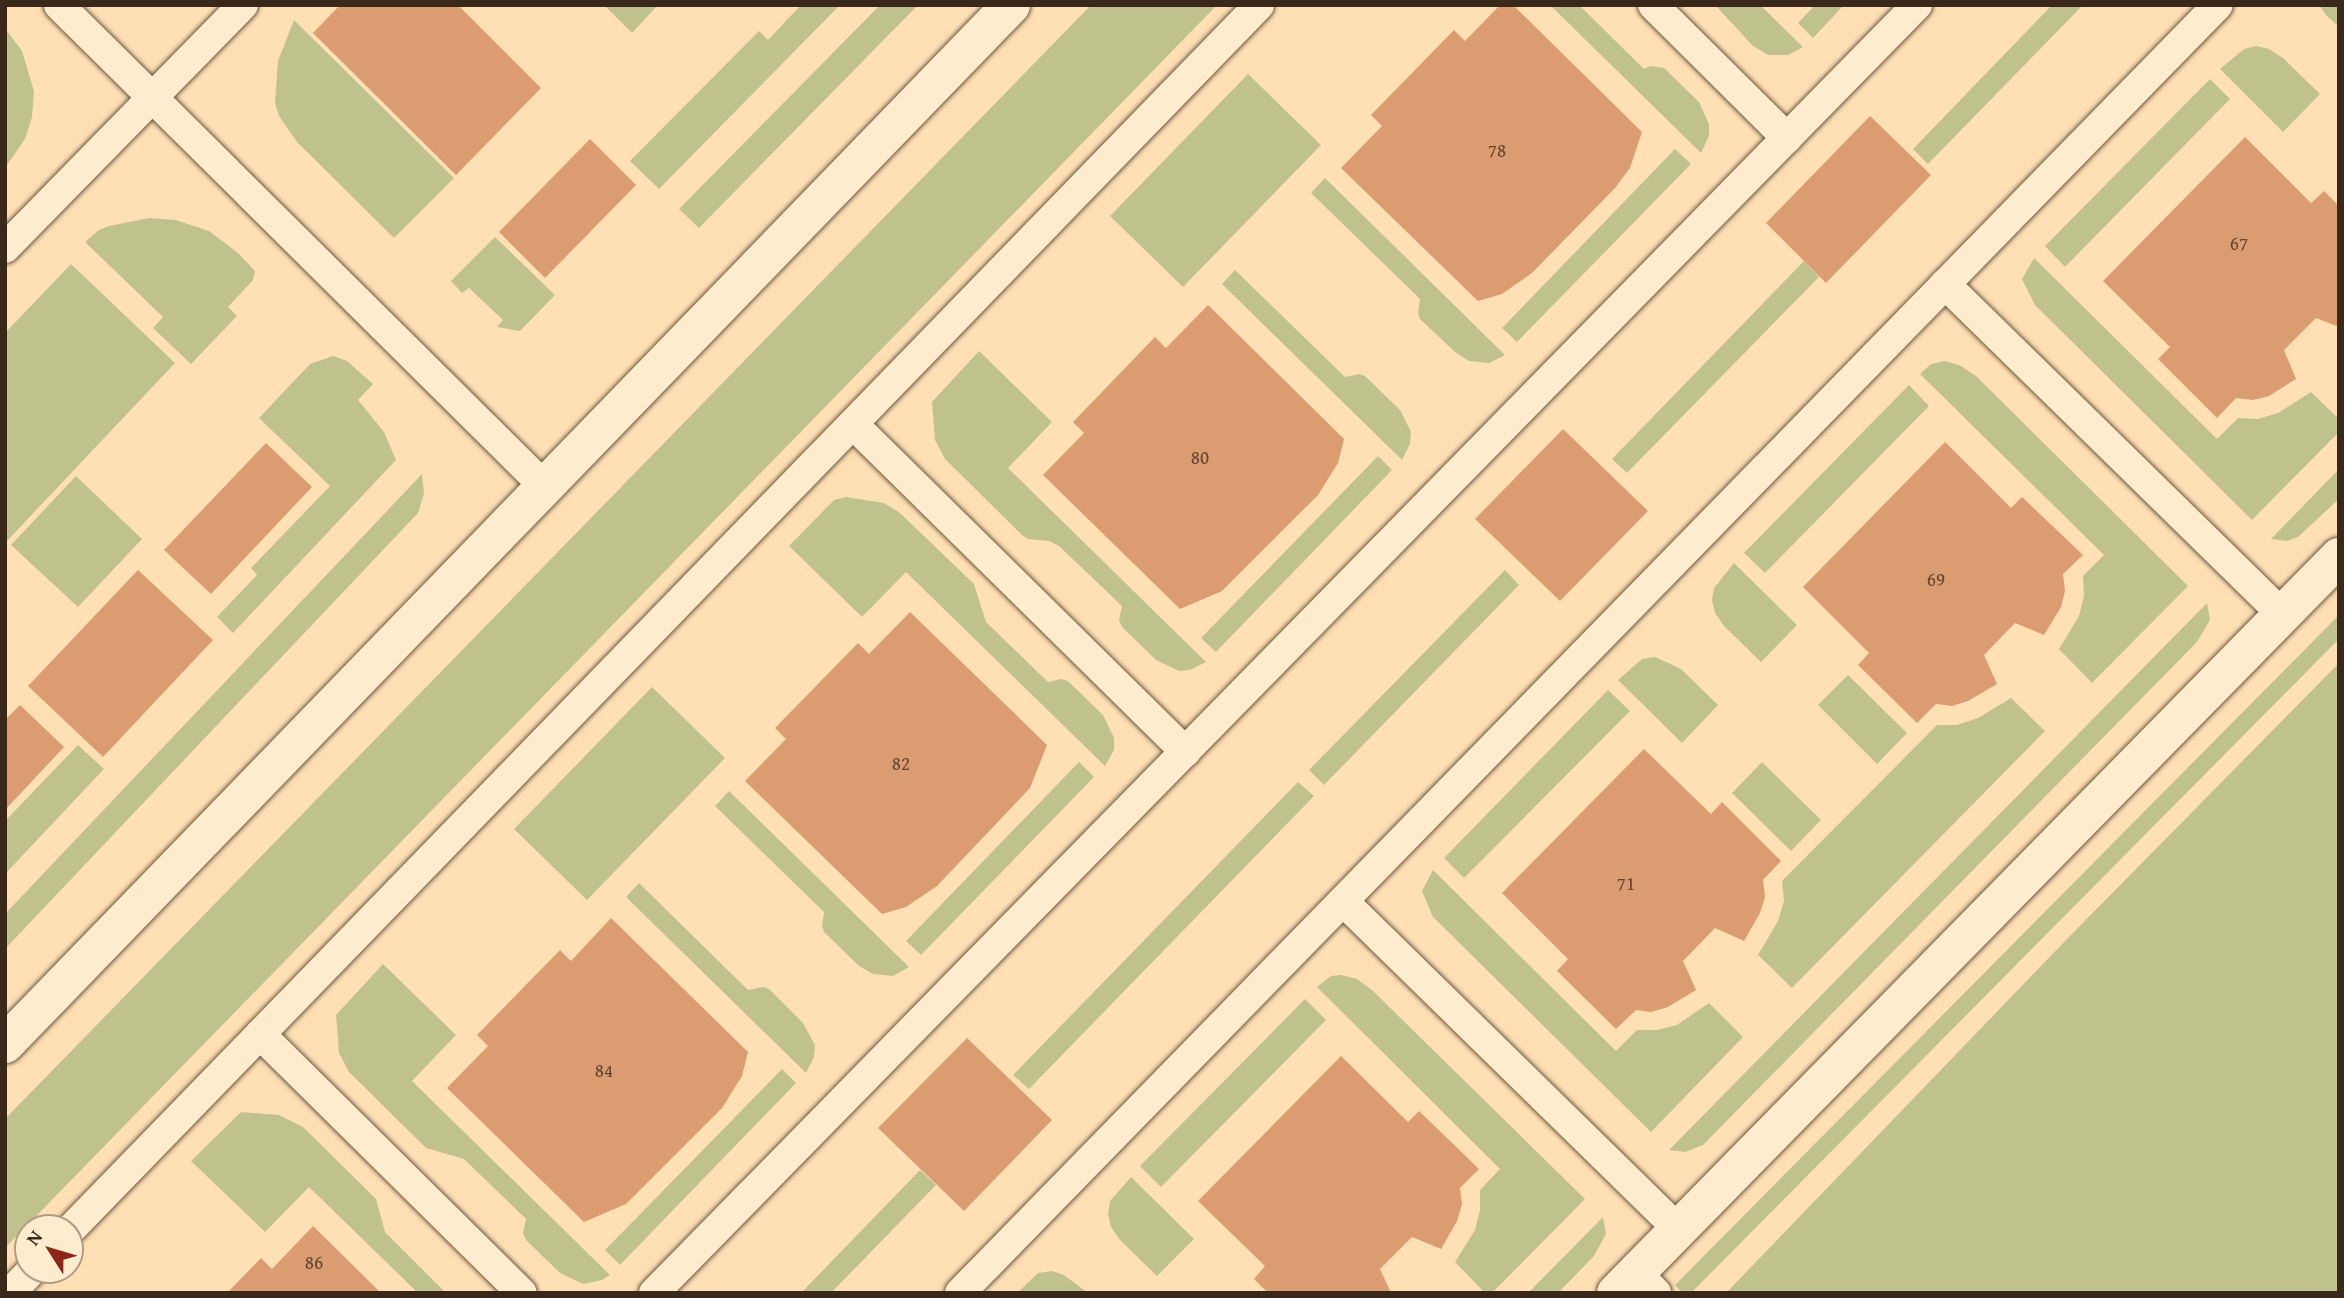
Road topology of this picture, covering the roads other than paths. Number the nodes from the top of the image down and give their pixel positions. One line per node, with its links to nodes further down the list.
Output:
1 (59, 5): 8 (lane)
2 (243, 5): 8 (lane)
3 (1011, 5): 13 (street)
4 (1259, 5): 12 (lane)
5 (1653, 5): 9 (lane)
6 (1917, 5): 9 (lane)
7 (2218, 5): 11 (lane)
8 (152, 98): 10 (lane); 13 (lane)
9 (1787, 138): 16 (lane)
10 (5, 248)
11 (1945, 284): 15 (lane); 17 (lane)
12 (853, 424): 16 (lane); 18 (lane)
13 (545, 487): 19 (street)
14 (2339, 557): 15 (street)
15 (2282, 614): 21 (street)
16 (1186, 751): 24 (lane)
17 (1343, 901): 21 (lane); 25 (lane)
18 (260, 1034): 20 (lane); 23 (lane)
19 (5, 1044)
20 (84, 1216)
21 (1678, 1229): 22 (street)
22 (1636, 1286)
23 (522, 1293)
24 (654, 1293)
25 (960, 1293)

